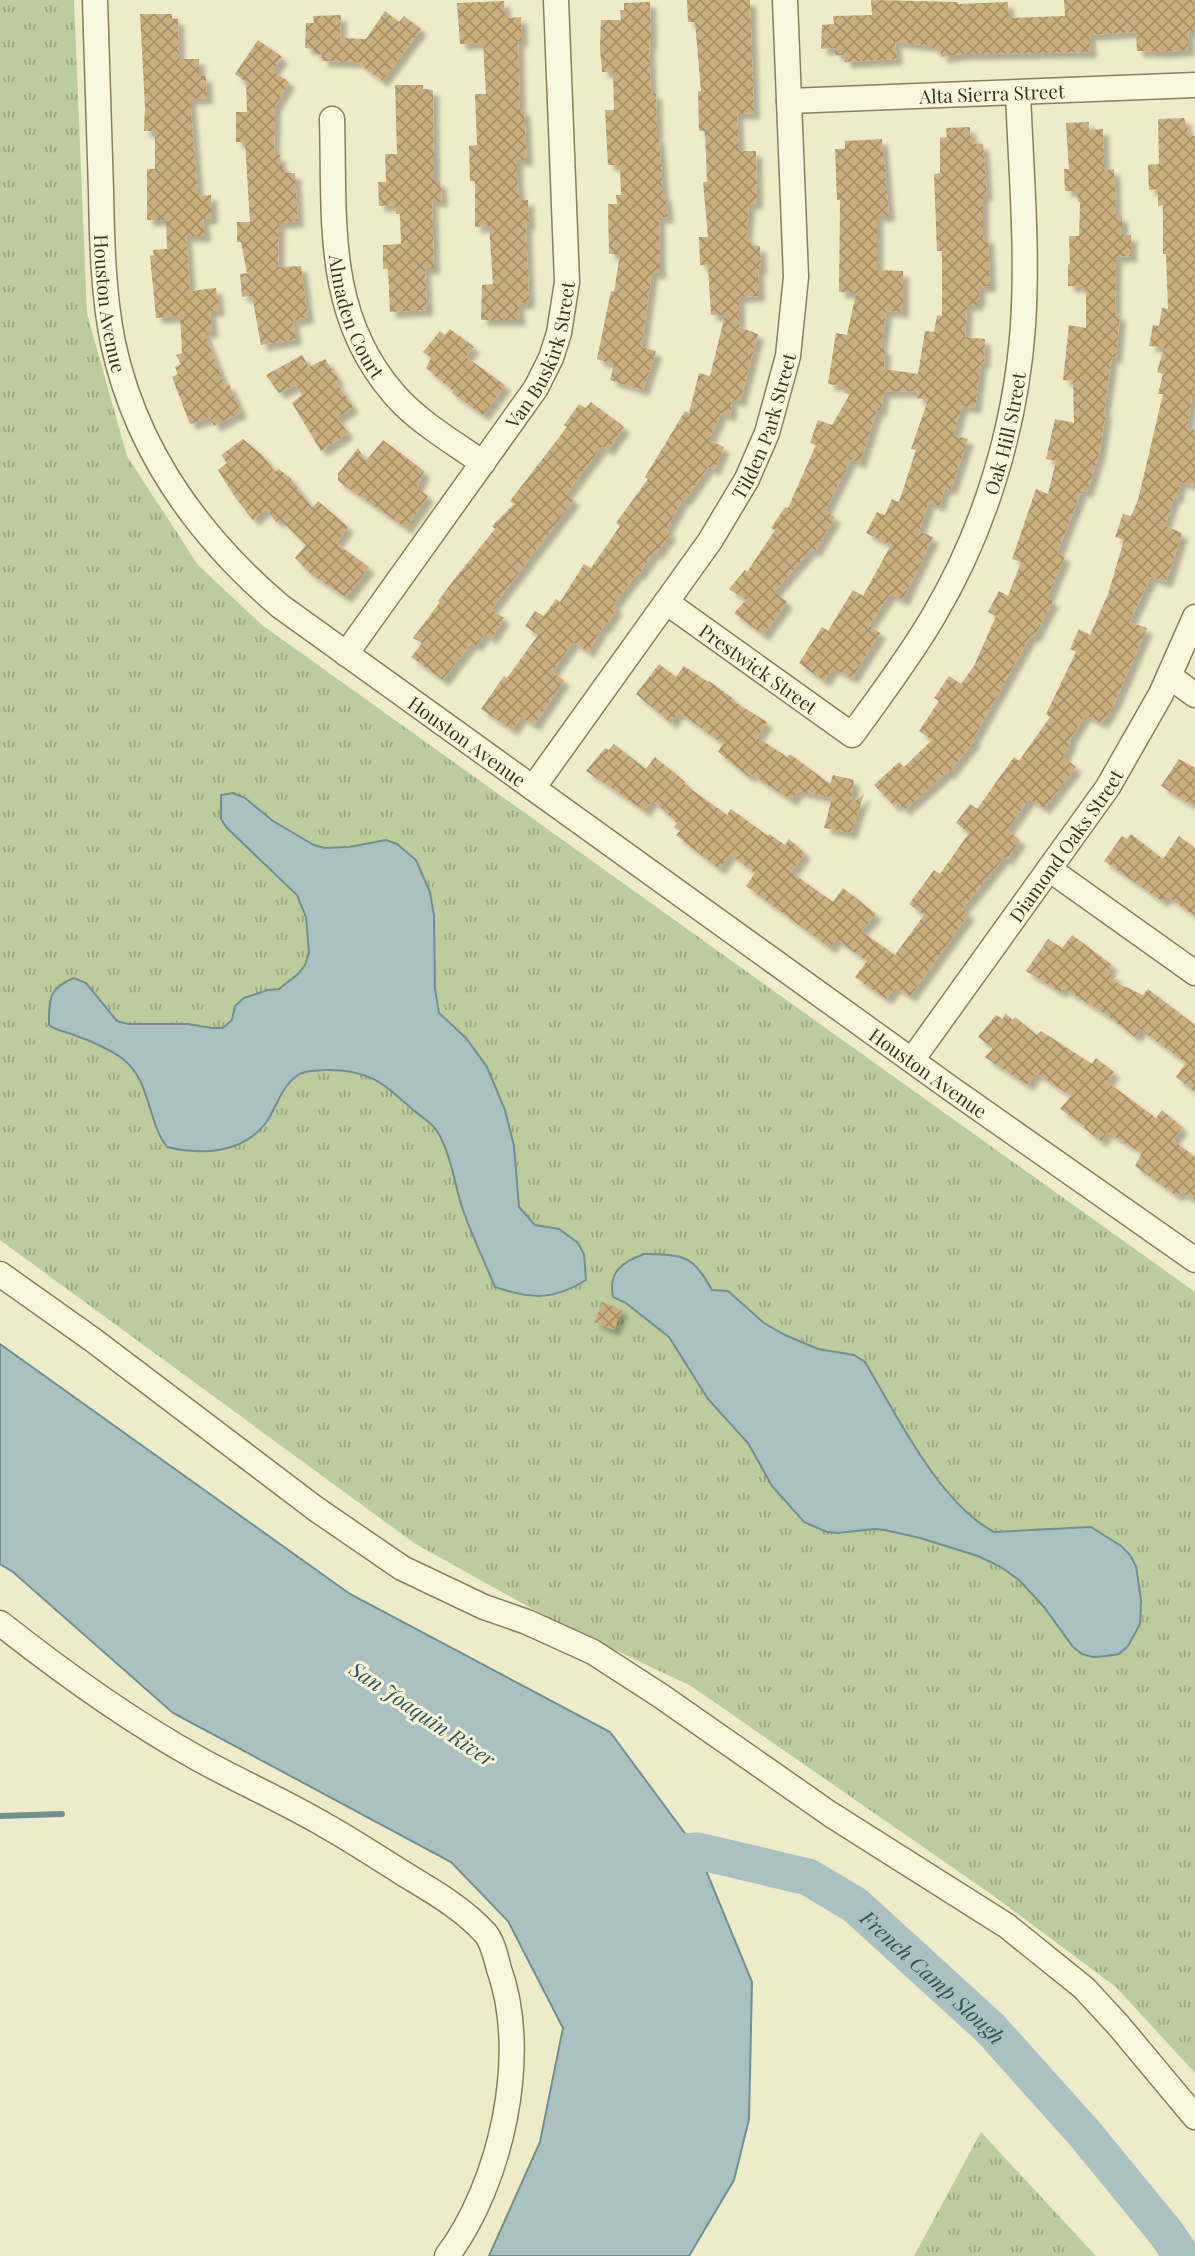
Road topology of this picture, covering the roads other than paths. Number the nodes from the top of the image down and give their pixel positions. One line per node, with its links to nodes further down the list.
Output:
1 (96, 0): 11 (street, Houston Avenue)
2 (556, 0): 8 (street, Van Buskirk Street)
3 (785, 0): 6 (street, Tilden Park Street)
4 (1195, 85): 5 (street, Alta Sierra Street)
5 (1018, 93): 6 (street, Alta Sierra Street); 14 (street, Oak Hill Street)
6 (789, 101): 9 (street, Tilden Park Street)
7 (331, 118): 8 (street, Almaden Court)
8 (483, 463): 11 (street, Van Buskirk Street)
9 (666, 602): 14 (street, Prestwick Street); 15 (street, Tilden Park Street)
10 (1195, 617): 12 (street, Diamond Oaks Street)
11 (346, 654): 15 (street, Houston Avenue)
12 (1169, 676): 13 (street); 16 (street, Diamond Oaks Street)
13 (1195, 695)
14 (852, 735)
15 (533, 788): 18 (street, Houston Avenue)
16 (1049, 869): 17 (street); 18 (street, Diamond Oaks Street)
17 (1195, 973)
18 (912, 1060): 19 (street, Houston Avenue)
19 (1195, 1260)
20 (0, 1274): 22 (street)
21 (0, 1623): 23 (street)
22 (1195, 2117)
23 (447, 2256)

